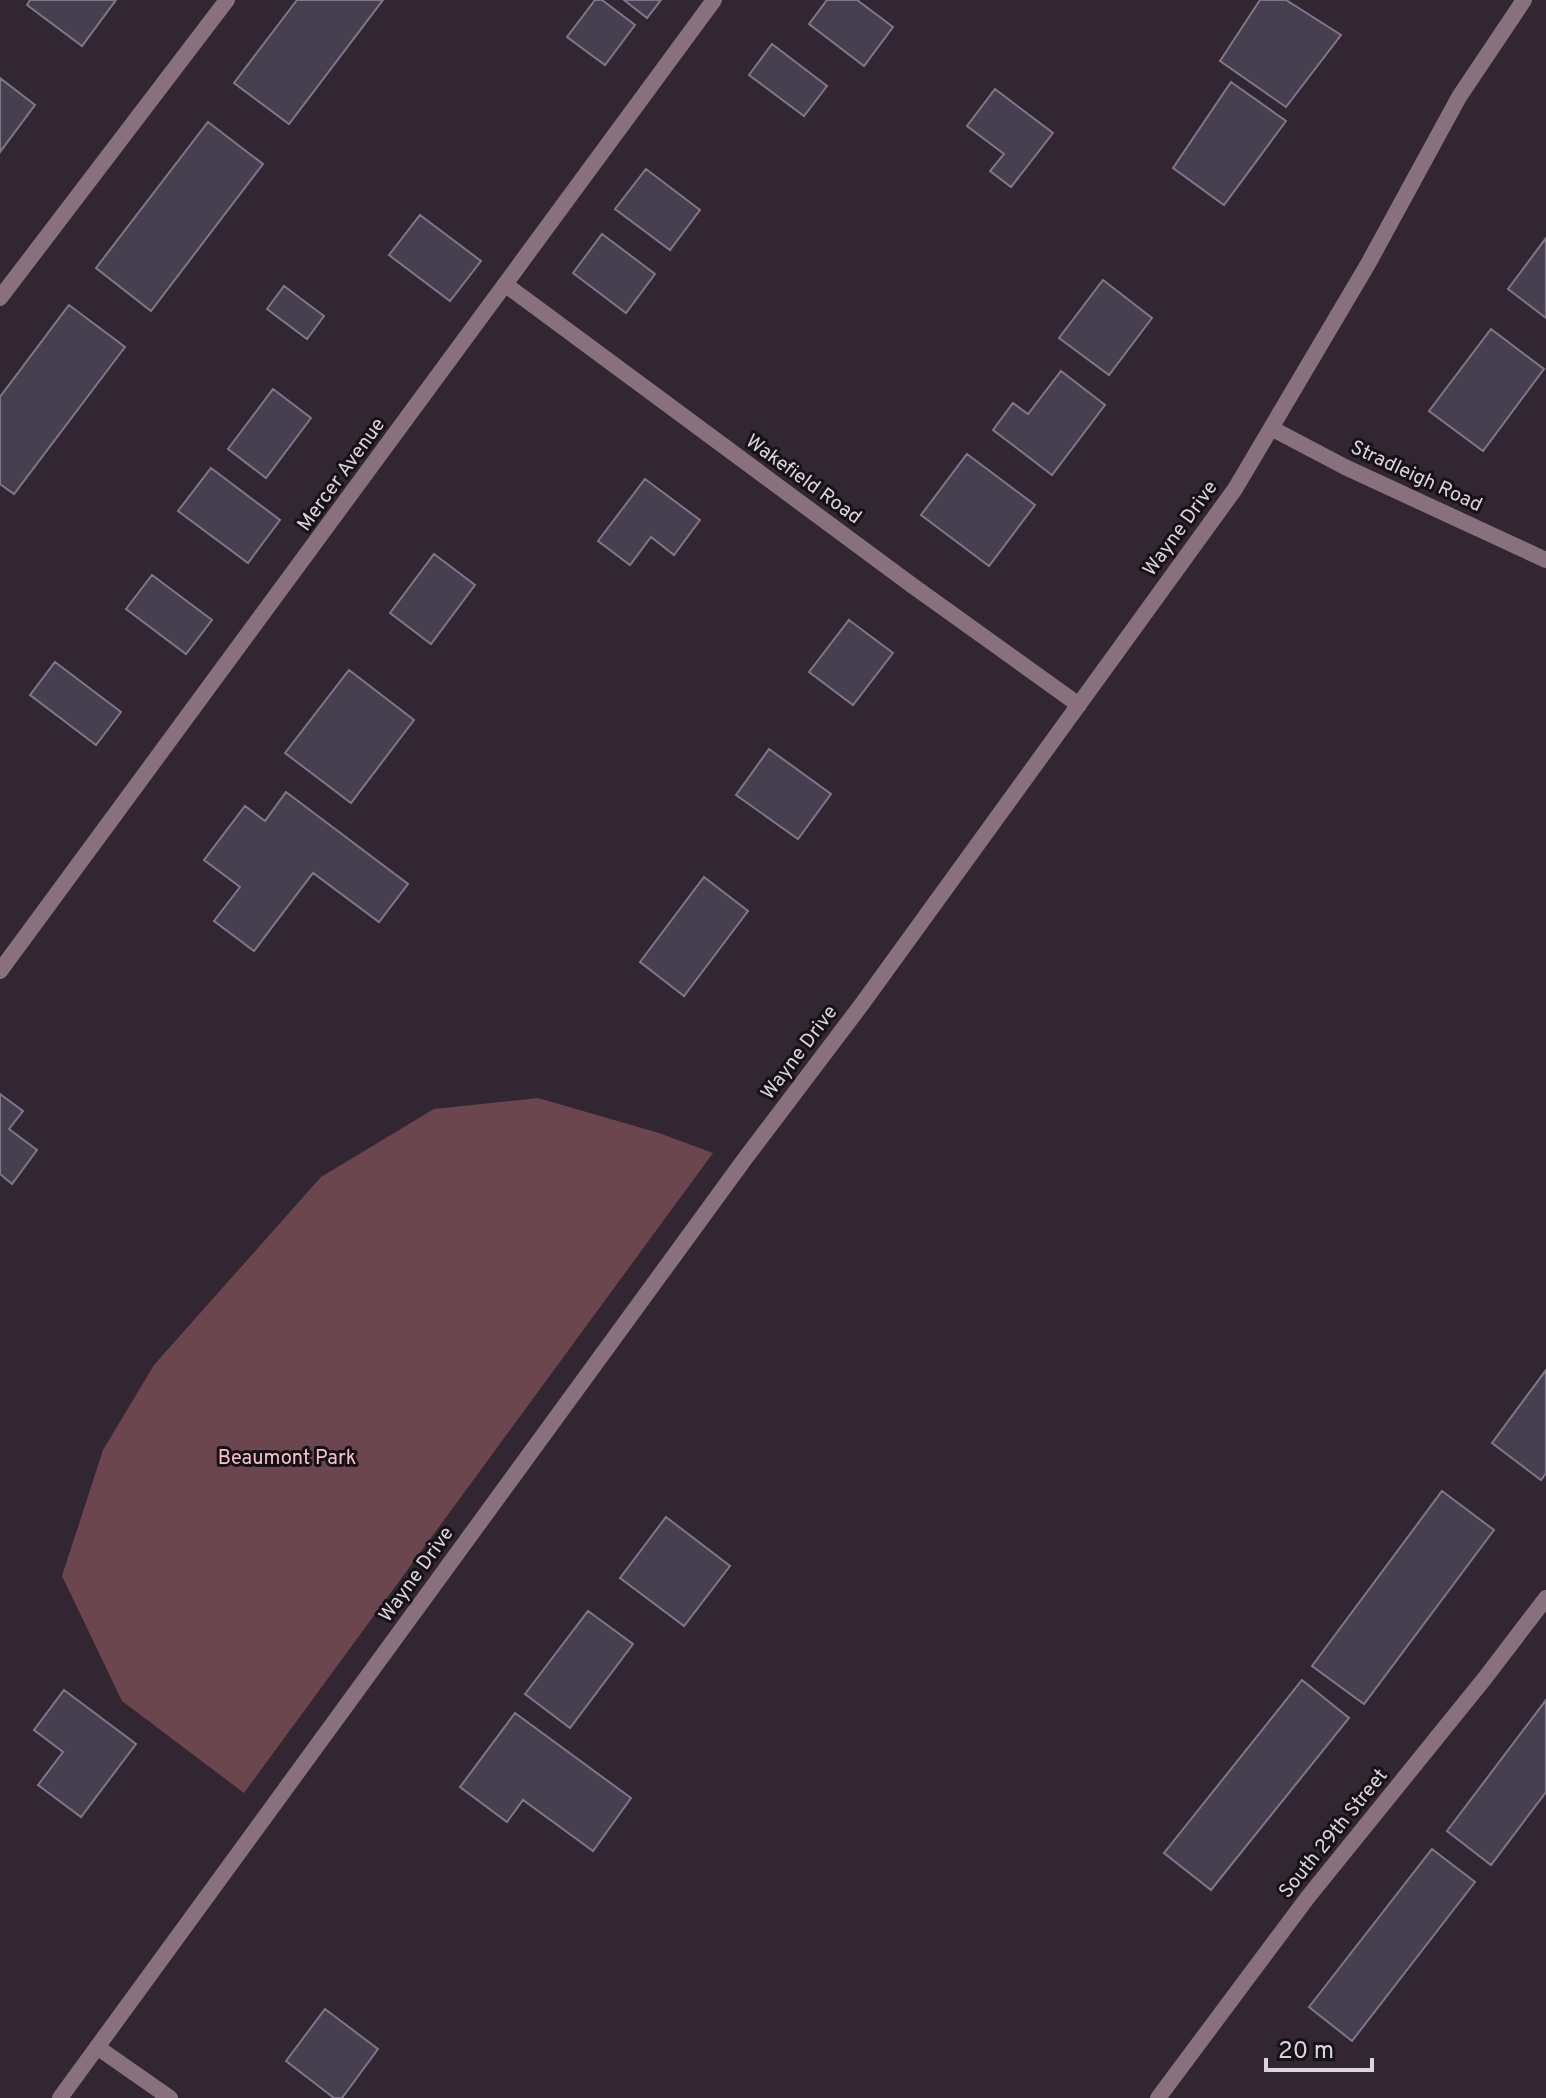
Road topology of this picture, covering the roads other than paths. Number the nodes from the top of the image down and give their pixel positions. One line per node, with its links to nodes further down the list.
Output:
1 (227, 0): 5 (street)
2 (714, 0): 4 (street, Mercer Avenue)
3 (1524, 0): 6 (street, Wayne Drive)
4 (506, 285): 8 (street, Wakefield Road); 9 (street, Mercer Avenue)
5 (0, 298)
6 (1271, 428): 7 (street, Stradleigh Road); 8 (street, Wayne Drive)
7 (1546, 560)
8 (1079, 705): 11 (street, Wayne Drive)
9 (0, 971)
10 (1546, 1598): 14 (street, South 29th Street)
11 (97, 2047): 12 (street, Wayne Drive); 13 (street)
12 (60, 2098)
13 (170, 2098)
14 (1158, 2098)

